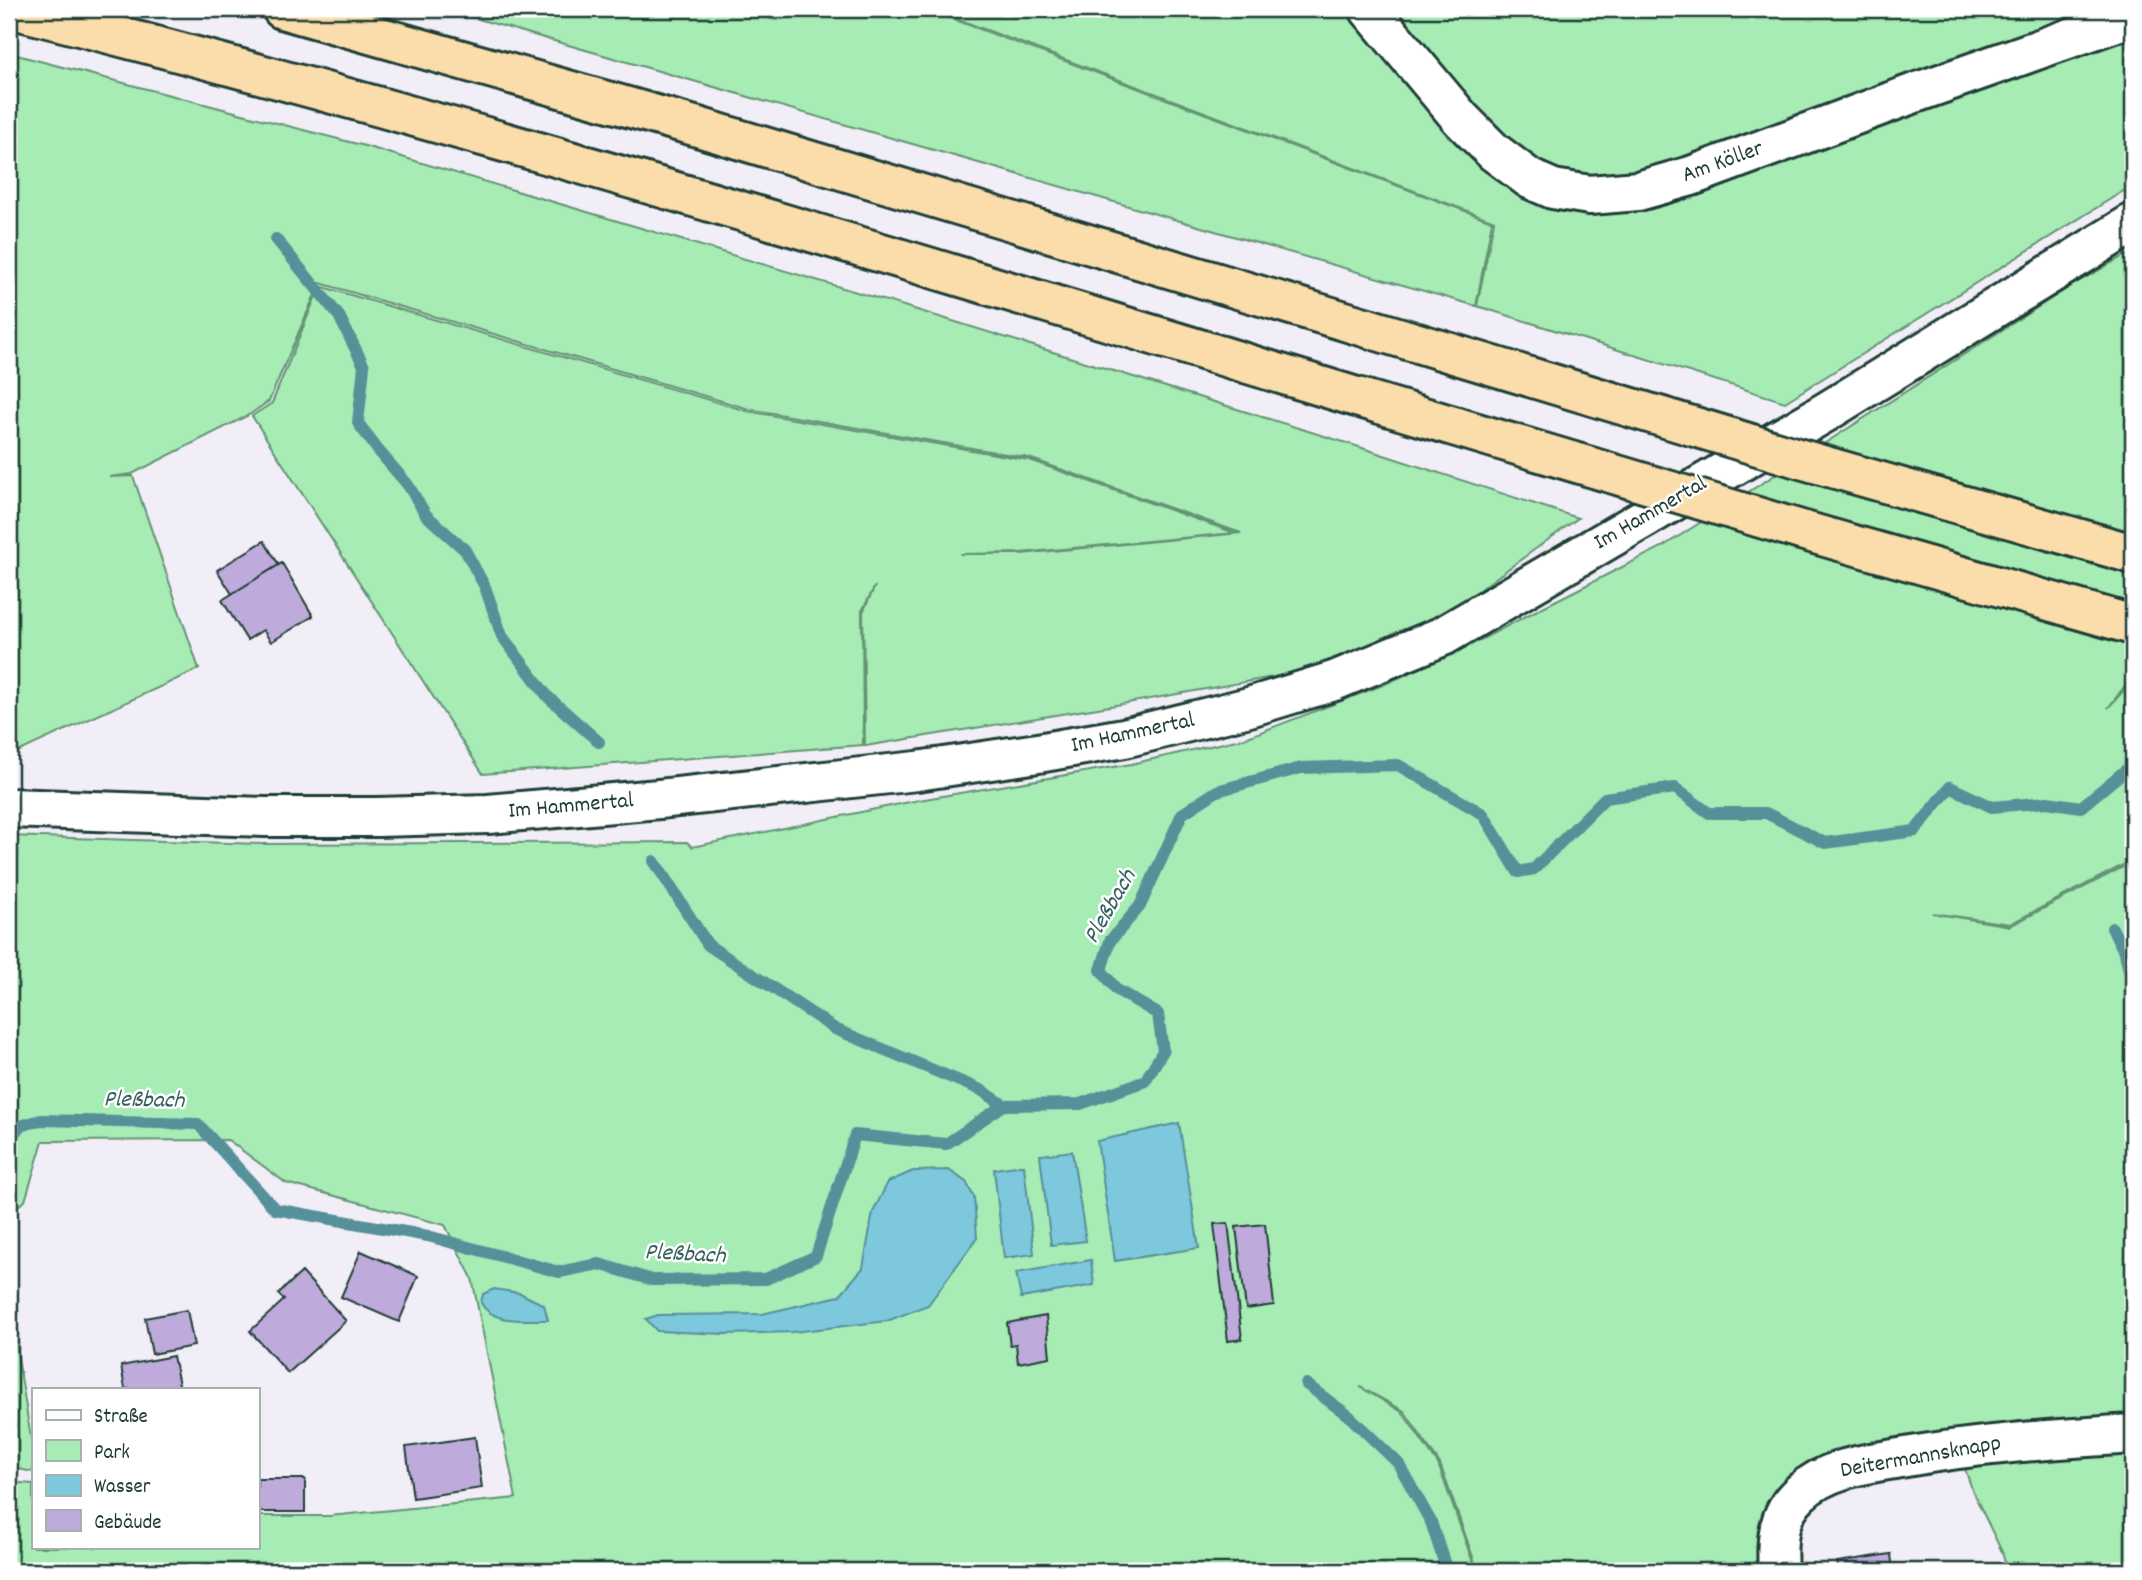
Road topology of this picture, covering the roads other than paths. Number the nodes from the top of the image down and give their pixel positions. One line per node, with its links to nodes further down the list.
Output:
1 (13, 9): 7 (highway, bridge)
2 (282, 9): 6 (highway, bridge)
3 (1369, 9): 4 (main road, Am Köller)
4 (2133, 16)
5 (2133, 223): 8 (main road, Im Hammertal)
6 (2133, 554)
7 (2133, 625)
8 (9, 808)
9 (2133, 1434): 10 (main road, Deitermannsknapp)
10 (1778, 1571)

